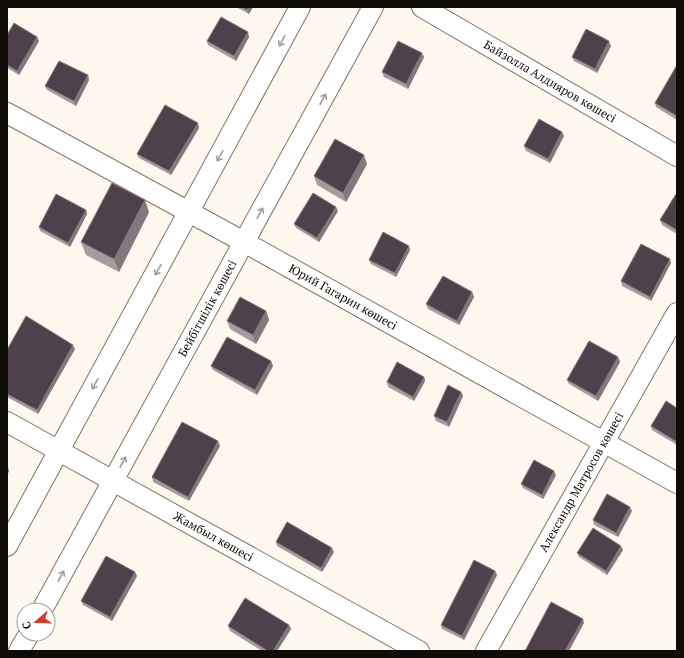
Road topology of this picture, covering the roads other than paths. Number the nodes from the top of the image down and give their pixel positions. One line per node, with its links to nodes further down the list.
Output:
1 (300, 7): 6 (street, one-way to 6)
2 (373, 7): 7 (street, Бейбітшілік көшесі, one-way to 2)
3 (422, 7): 5 (street, Байзолла Алдияров көшесі)
4 (7, 113): 6 (street, Юрий Гагарин көшесі)
5 (677, 156)
6 (189, 212): 7 (street, Юрий Гагарин көшесі); 11 (street, one-way to 11)
7 (244, 242): 10 (street, Юрий Гагарин көшесі); 12 (street, Бейбітшілік көшесі, one-way to 7)
8 (677, 313): 10 (street, Александр Матросов көшесі)
9 (7, 422): 11 (street, Жамбыл көшесі)
10 (604, 442): 13 (street, Юрий Гагарин көшесі); 19 (street, Александр Матросов көшесі)
11 (59, 451): 12 (street, Жамбыл көшесі); 14 (street)
12 (113, 481): 15 (street, Бейбітшілік көшесі, one-way to 12); 18 (street, Жамбыл көшесі)
13 (677, 483)
14 (7, 546)
15 (46, 602)
16 (24, 642): 17 (street)
17 (19, 651)
18 (419, 651)
19 (486, 651)

